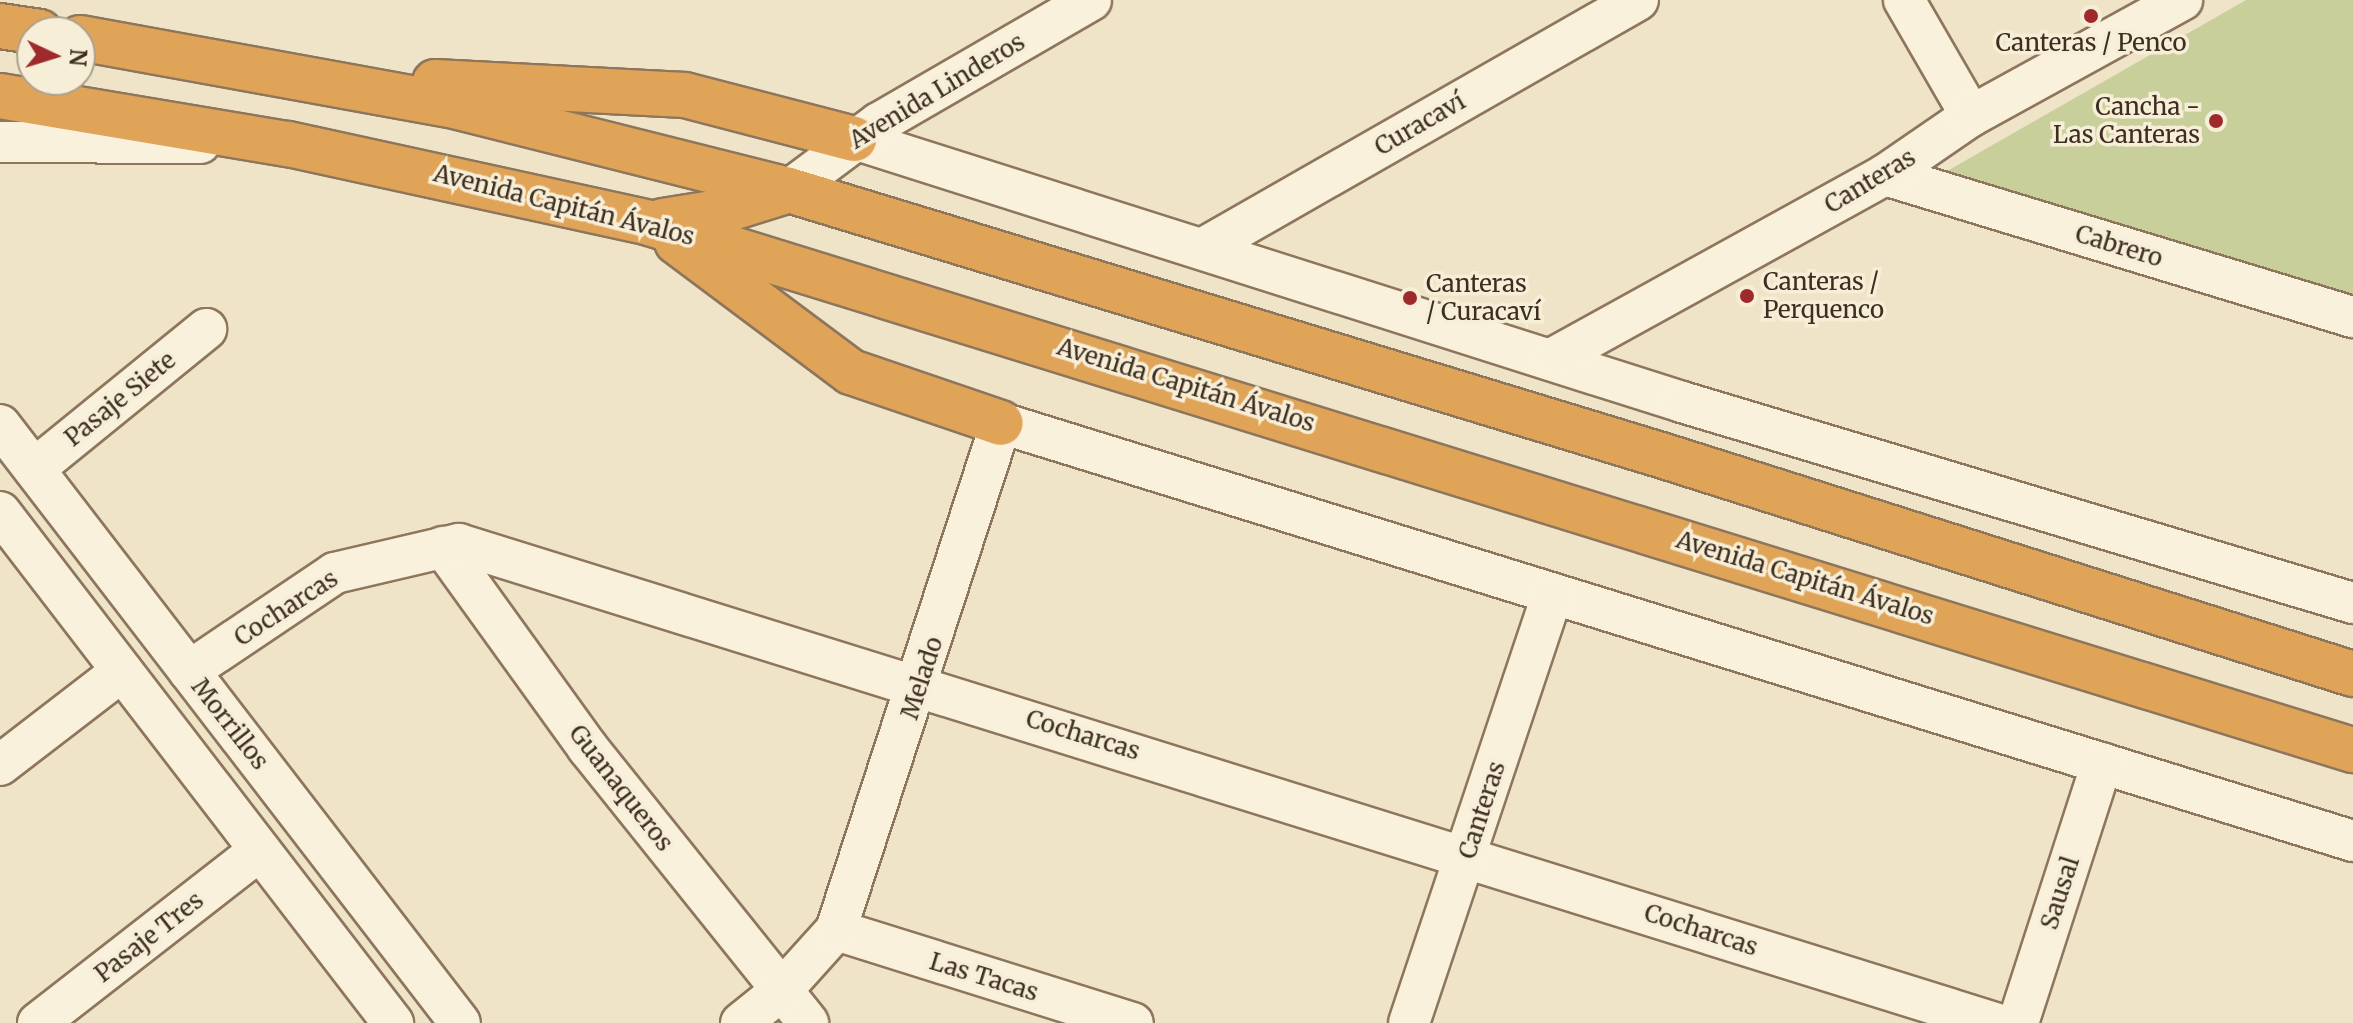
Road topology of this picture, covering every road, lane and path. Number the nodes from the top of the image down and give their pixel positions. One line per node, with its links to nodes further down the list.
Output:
1 (1091, 0): 9 (street, Avenida Linderos)
2 (1638, 0): 15 (street, Curacaví)
3 (1904, 0): 8 (street)
4 (2182, 0): 8 (street, Canteras)
5 (96, 41): 6 (highway)
6 (322, 79): 9 (highway); 13 (highway)
7 (0, 96): 11 (highway, Avenida Capitán Ávalos)
8 (1971, 116): 12 (street, Canteras)
9 (854, 139): 13 (street, Avenida Linderos); 15 (street)
10 (0, 142): 11 (street)
11 (288, 144): 14 (highway, Avenida Capitán Ávalos)
12 (1885, 175): 16 (street, Cabrero); 18 (street, Canteras)
13 (789, 190): 14 (highway); 28 (highway)
14 (649, 223): 19 (highway); 30 (highway, Avenida Capitán Ávalos)
15 (1202, 249): 18 (street)
16 (2353, 317)
17 (206, 329): 21 (street, Pasaje Siete)
18 (1555, 357): 25 (street)
19 (1001, 423): 24 (street); 29 (street, Melado)
20 (0, 425): 21 (street, Morrillos)
21 (34, 469): 27 (street, Morrillos)
22 (0, 512): 26 (street)
23 (443, 547): 27 (street, Cocharcas); 29 (street, Cocharcas); 37 (street, Guanaqueros)
24 (1552, 595): 31 (street); 35 (street, Canteras)
25 (2353, 603)
26 (122, 671): 32 (street); 34 (street)
27 (189, 671): 40 (street, Morrillos)
28 (2353, 674)
29 (921, 684): 35 (street, Cocharcas); 36 (street, Melado)
30 (2353, 750)
31 (2102, 763): 33 (street); 46 (street, Sausal)
32 (0, 765)
33 (2353, 841)
34 (260, 850): 38 (street, Pasaje Tres); 39 (street)
35 (1467, 856): 44 (street, Canteras); 45 (street, Cocharcas)
36 (836, 930): 37 (street); 43 (street, Las Tacas)
37 (782, 990): 41 (street); 42 (street, Guanaqueros)
38 (38, 1023)
39 (393, 1023)
40 (460, 1023)
41 (741, 1023)
42 (808, 1023)
43 (1133, 1023)
44 (1409, 1023)
45 (1995, 1023)
46 (2018, 1023)

